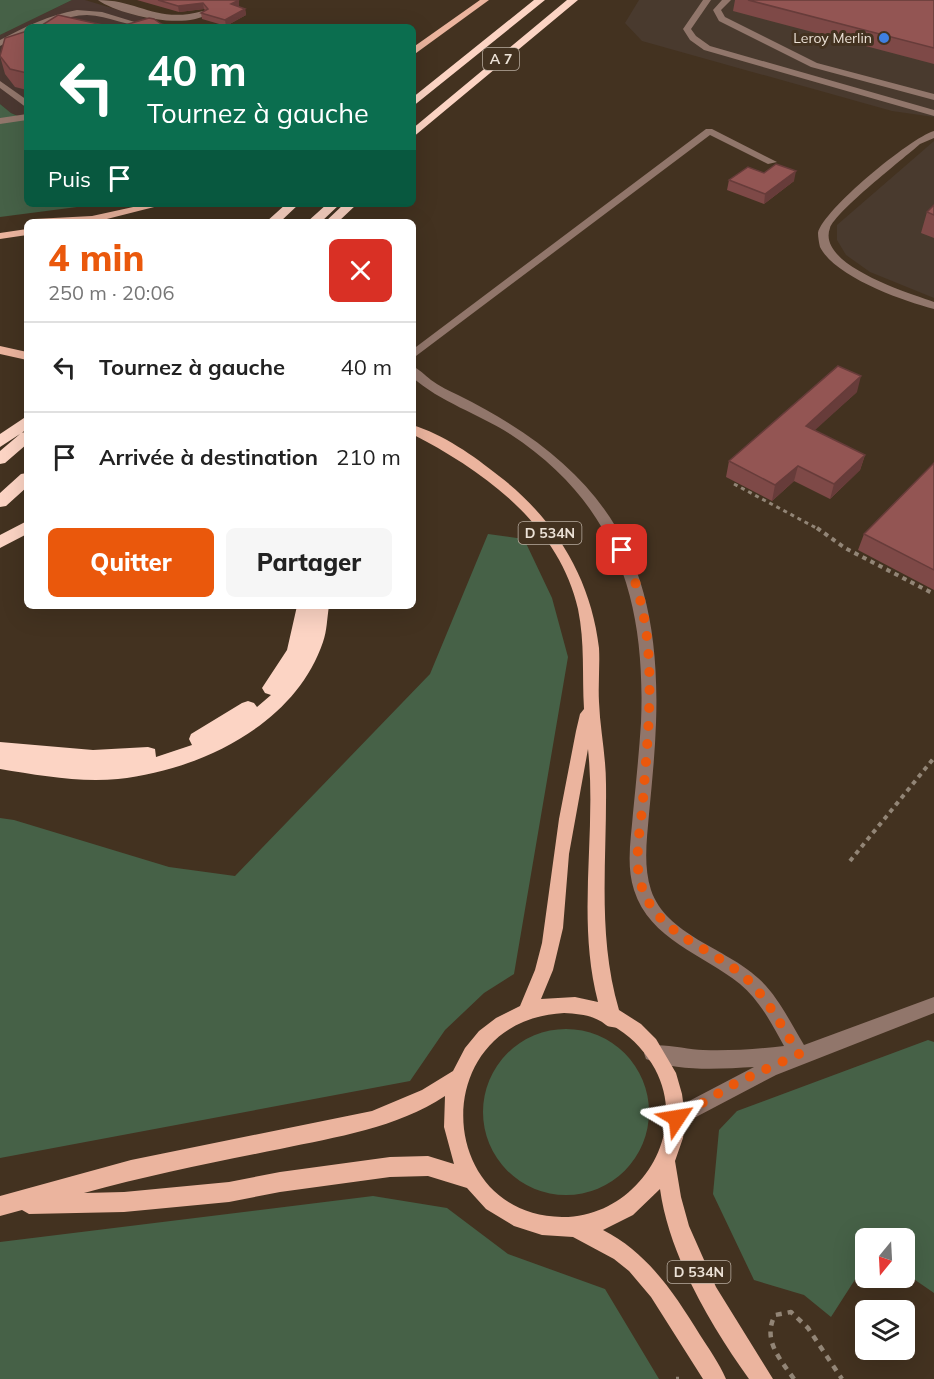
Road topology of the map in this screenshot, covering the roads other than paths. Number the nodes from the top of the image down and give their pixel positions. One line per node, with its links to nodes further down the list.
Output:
1 (102, 0): 7 (street)
2 (485, 0): 12 (main road)
3 (540, 0): 15 (highway, A 7)
4 (573, 0): 20 (highway, A 7)
5 (707, 0): 17 (street)
6 (727, 0): 14 (street)
7 (202, 14)
8 (40, 24): 9 (street)
9 (136, 24)
10 (24, 31): 11 (street)
11 (0, 43)
12 (416, 50)
13 (0, 84): 16 (street)
14 (934, 97)
15 (416, 101)
16 (24, 103)
17 (934, 113)
18 (24, 117): 19 (street)
19 (0, 121)
20 (416, 134)
21 (934, 134): 35 (street)
22 (772, 162): 37 (street)
23 (148, 207): 27 (main road)
24 (290, 207): 28 (highway)
25 (330, 207): 29 (highway)
26 (348, 207): 30 (highway)
27 (96, 219)
28 (276, 219)
29 (316, 219)
30 (334, 219)
31 (24, 223): 32 (main road)
32 (0, 226)
33 (24, 232): 34 (main road)
34 (0, 236)
35 (934, 306)
36 (0, 352): 38 (main road)
37 (416, 353)
38 (24, 356)
39 (416, 373): 58 (street)
40 (24, 423): 43 (highway)
41 (416, 431): 51 (main road, D 534N)
42 (24, 439): 44 (highway)
43 (0, 442)
44 (0, 459)
45 (24, 481): 46 (highway)
46 (0, 502)
47 (24, 529): 48 (highway)
48 (0, 542)
49 (306, 609): 52 (highway)
50 (320, 609): 53 (highway)
51 (591, 699): 55 (main road, D 534N); 56 (main road, D 534N)
52 (0, 749)
53 (0, 761)
54 (934, 1005): 58 (street)
55 (527, 1010): 56 (main road); 59 (main road)
56 (612, 1019): 57 (main road)
57 (653, 1053): 58 (street); 60 (main road)
58 (799, 1054): 60 (street)
59 (455, 1079): 62 (main road); 63 (main road)
60 (677, 1118): 61 (main road)
61 (668, 1164): 64 (main road); 66 (main road, D 534N)
62 (476, 1181): 63 (main road); 64 (main road)
63 (4, 1206)
64 (572, 1226): 65 (main road, D 534N)
65 (715, 1379)
66 (762, 1379)

